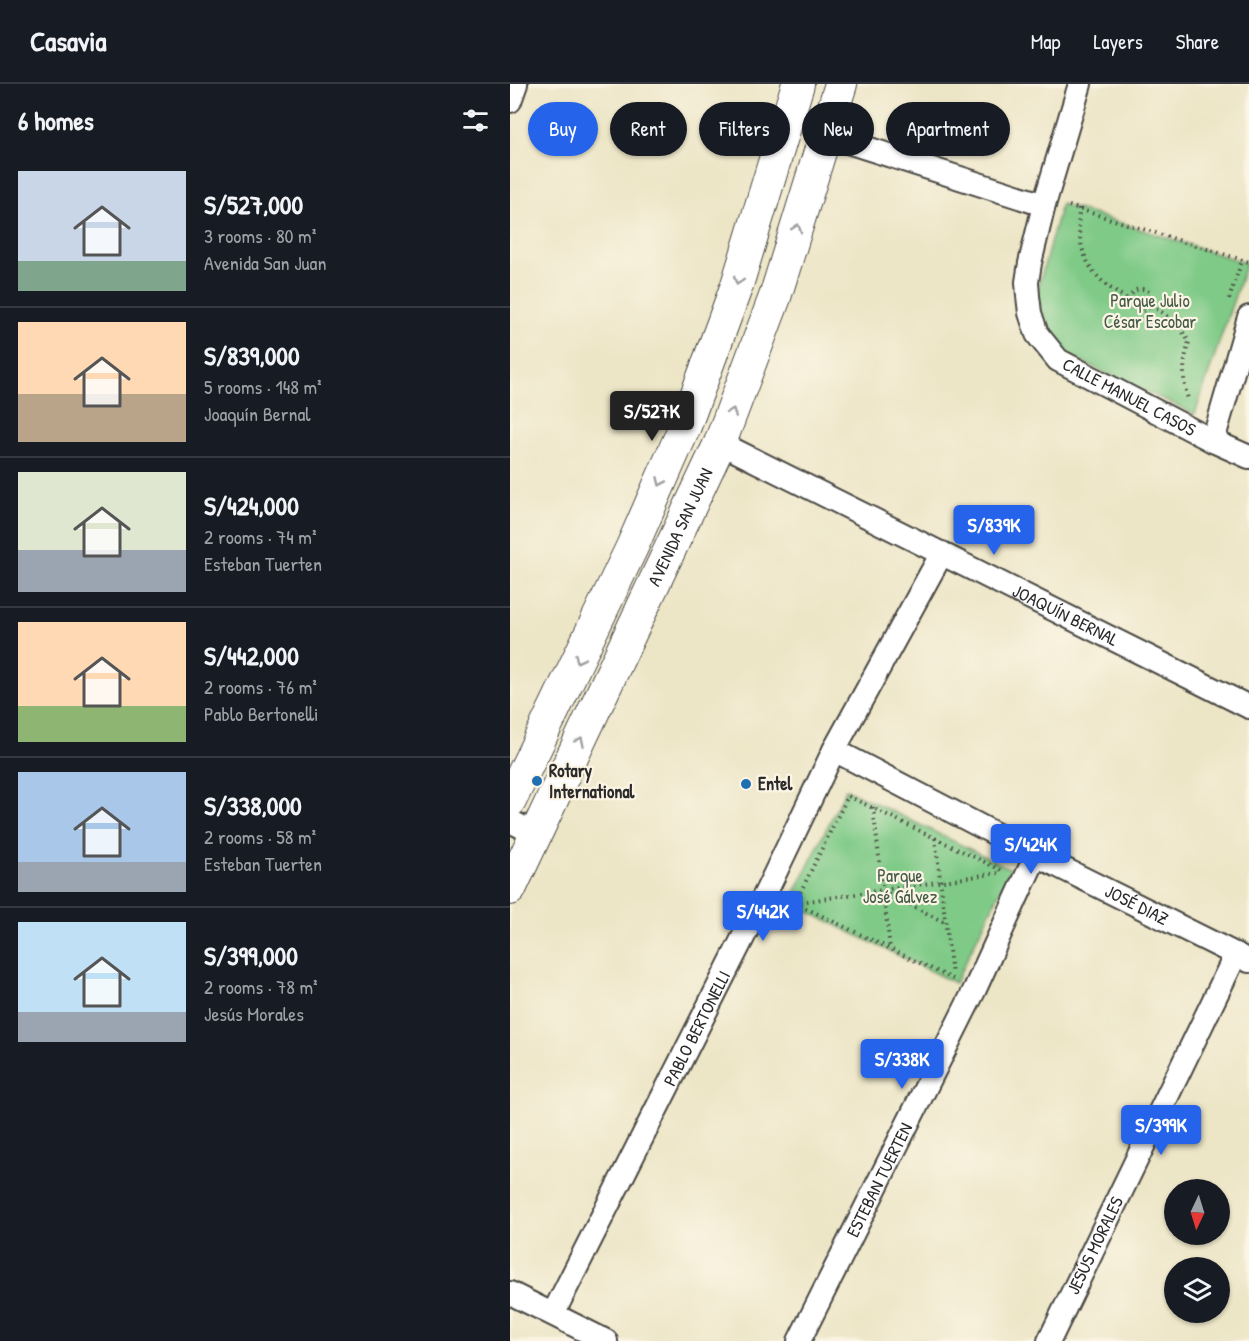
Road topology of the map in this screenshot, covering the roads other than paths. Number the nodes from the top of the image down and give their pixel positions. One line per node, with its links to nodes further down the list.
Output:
1 (516, 84): 5 (street)
2 (798, 84): 17 (main road, AVENIDA SAN JUAN, one-way to 17)
3 (841, 84): 6 (main road, AVENIDA SAN JUAN)
4 (1080, 84): 9 (street, CALLE MANUEL CASOS)
5 (510, 101)
6 (836, 102)
7 (874, 149): 9 (street)
8 (819, 156): 12 (main road, AVENIDA SAN JUAN, one-way to 8)
9 (1045, 201): 11 (street, CALLE MANUEL CASOS)
10 (1249, 317): 11 (street)
11 (1213, 441): 13 (street, CALLE MANUEL CASOS)
12 (720, 443): 14 (street, JOAQUÍN BERNAL); 18 (main road, AVENIDA SAN JUAN, one-way to 12)
13 (1249, 457)
14 (942, 553): 15 (street, JOAQUÍN BERNAL); 16 (street, PABLO BERTONELLI)
15 (1249, 706)
16 (834, 750): 19 (street, JOSÉ DIAZ); 23 (street, PABLO BERTONELLI)
17 (510, 801)
18 (523, 827): 20 (main road, AVENIDA SAN JUAN)
19 (1036, 855): 21 (street, JOSÉ DIAZ); 25 (street, ESTEBAN TUERTEN)
20 (510, 889)
21 (1242, 957): 26 (street, JESÚS MORALES)
22 (510, 1293): 23 (street)
23 (553, 1314): 24 (street)
24 (606, 1341)
25 (799, 1341)
26 (1049, 1341)

